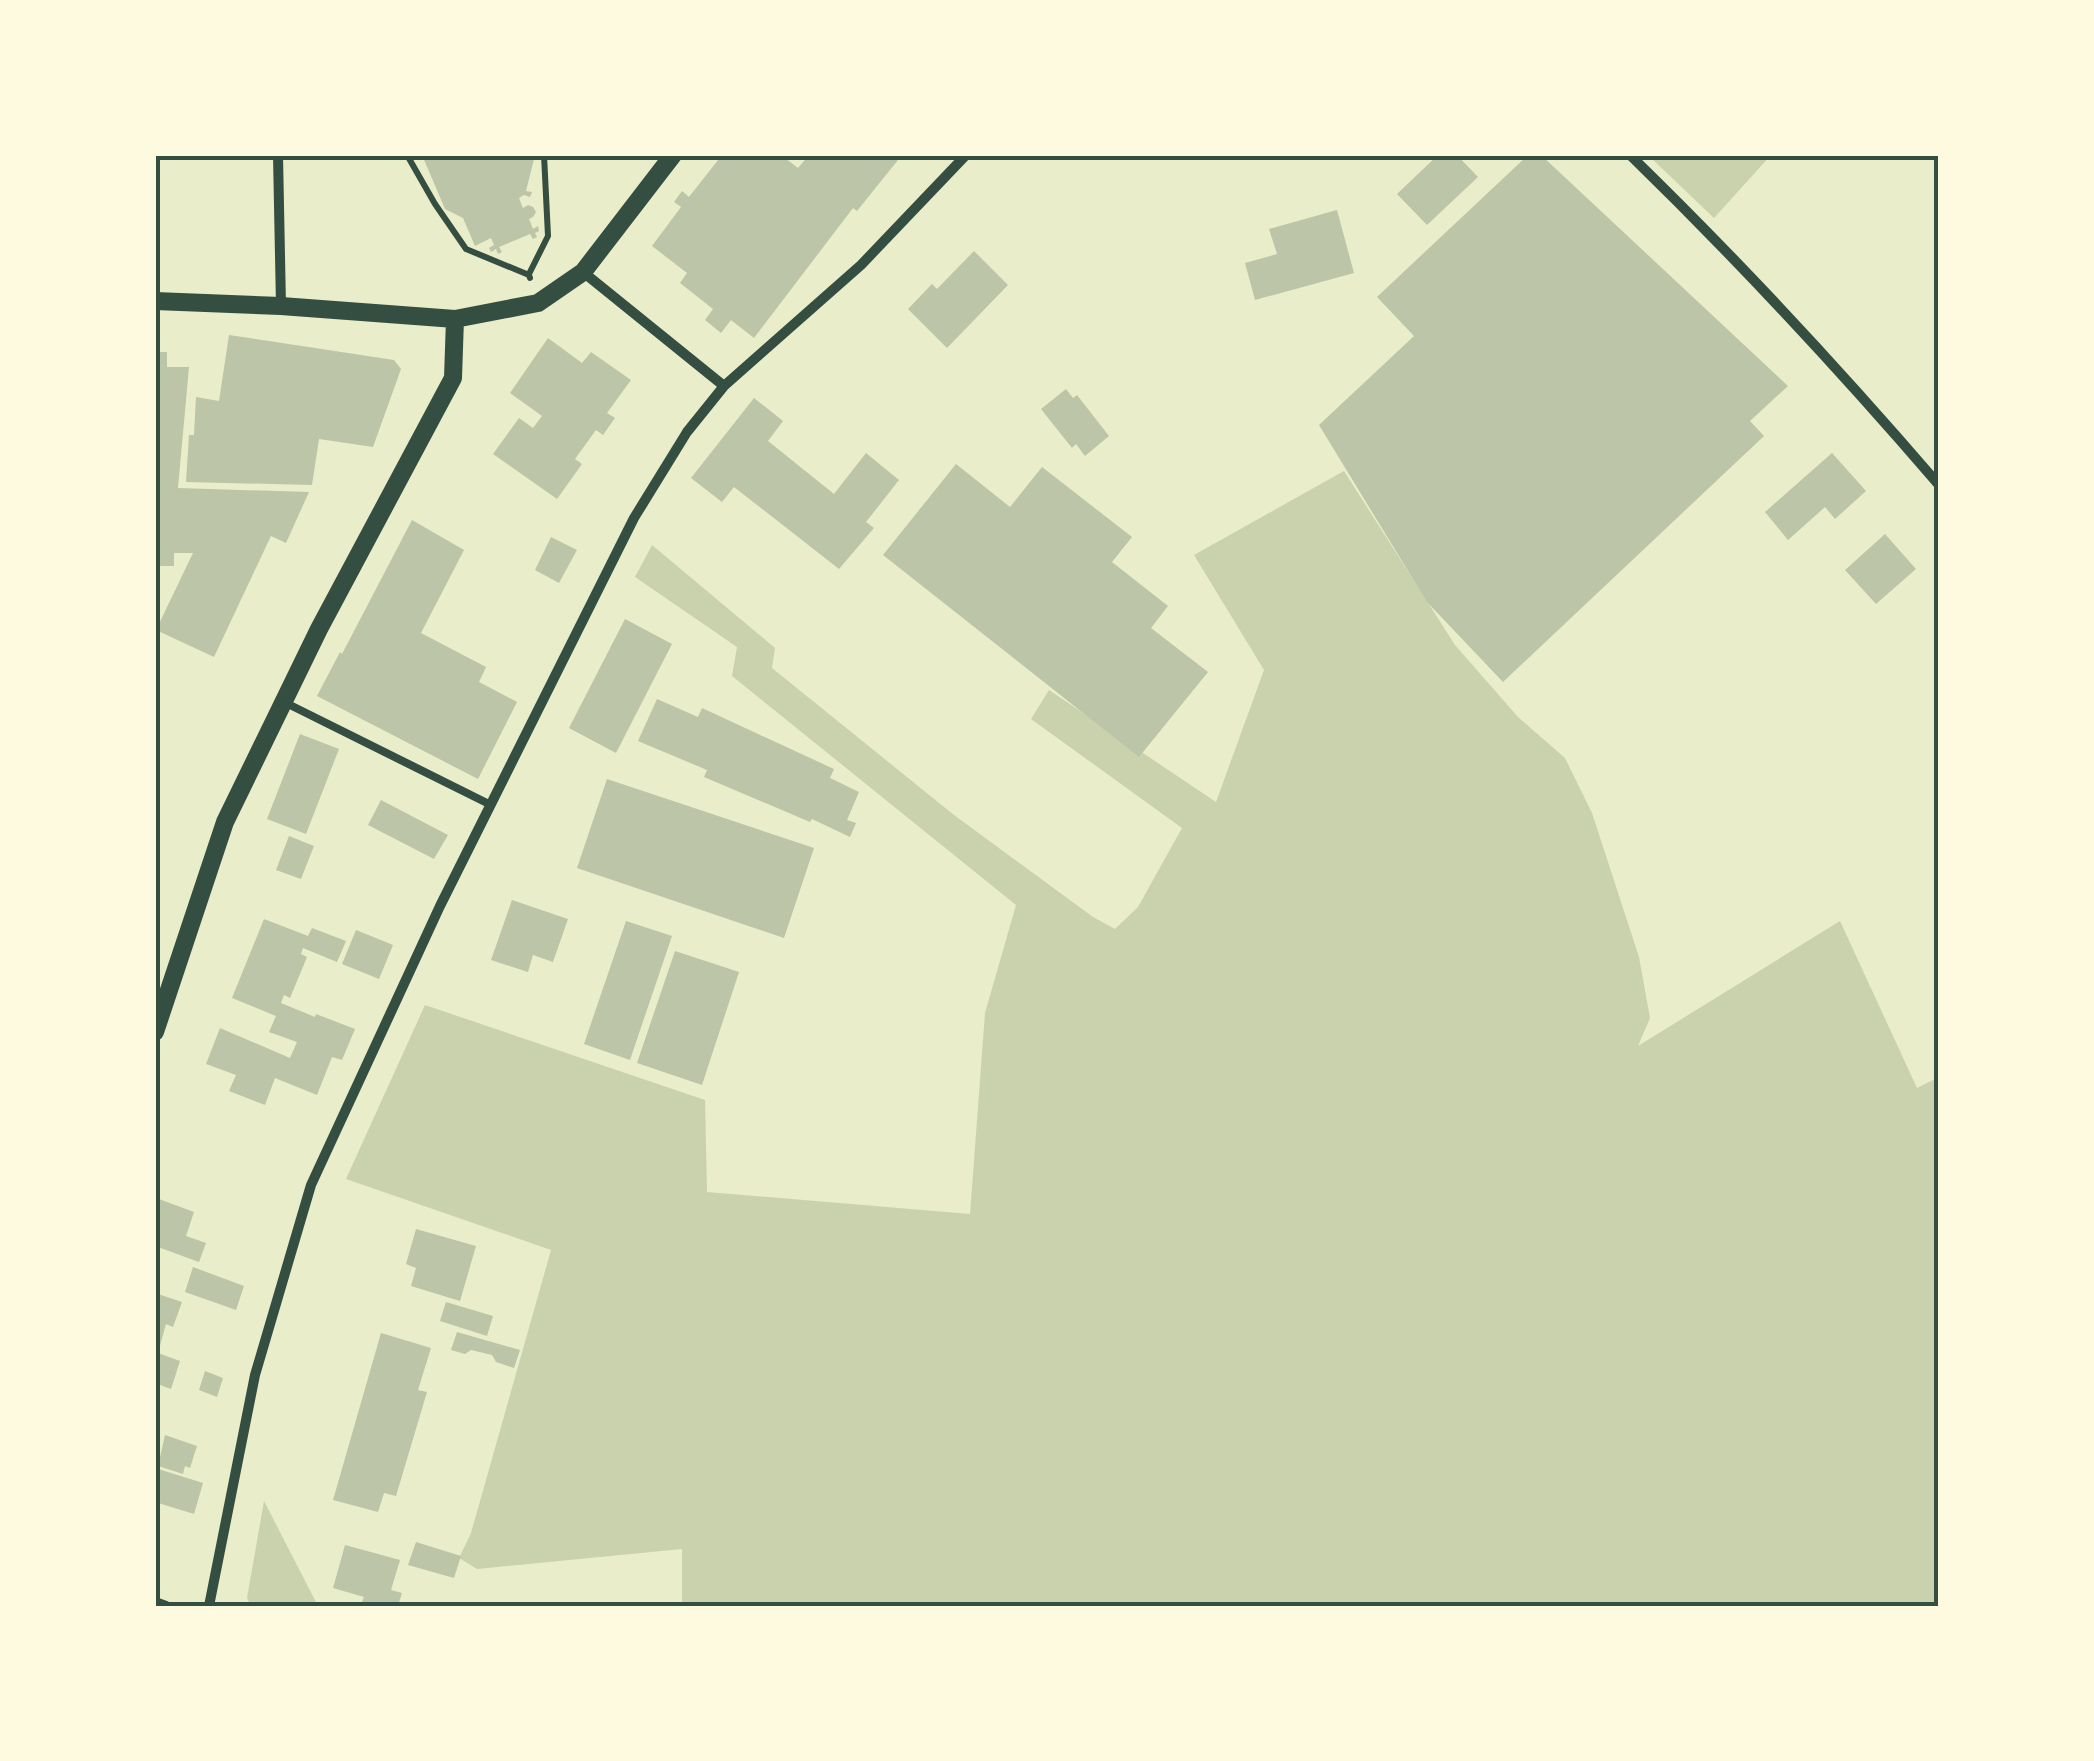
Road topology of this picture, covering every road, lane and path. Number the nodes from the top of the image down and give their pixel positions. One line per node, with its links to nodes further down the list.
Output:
1 (278, 155): 11 (street)
2 (407, 155): 8 (path)
3 (544, 155): 8 (path)
4 (672, 155): 7 (street)
5 (966, 155): 13 (street)
6 (1630, 155): 14 (street)
7 (582, 272): 10 (street); 13 (street)
8 (528, 275): 10 (path)
9 (155, 301): 11 (street)
10 (538, 303): 12 (street)
11 (281, 306): 12 (street)
12 (455, 319): 15 (street)
13 (724, 386): 16 (street)
14 (1939, 485)
15 (284, 702): 16 (lane); 17 (street)
16 (491, 805): 20 (street)
17 (155, 1032)
18 (155, 1602): 19 (street)
19 (166, 1606)
20 (209, 1606)

